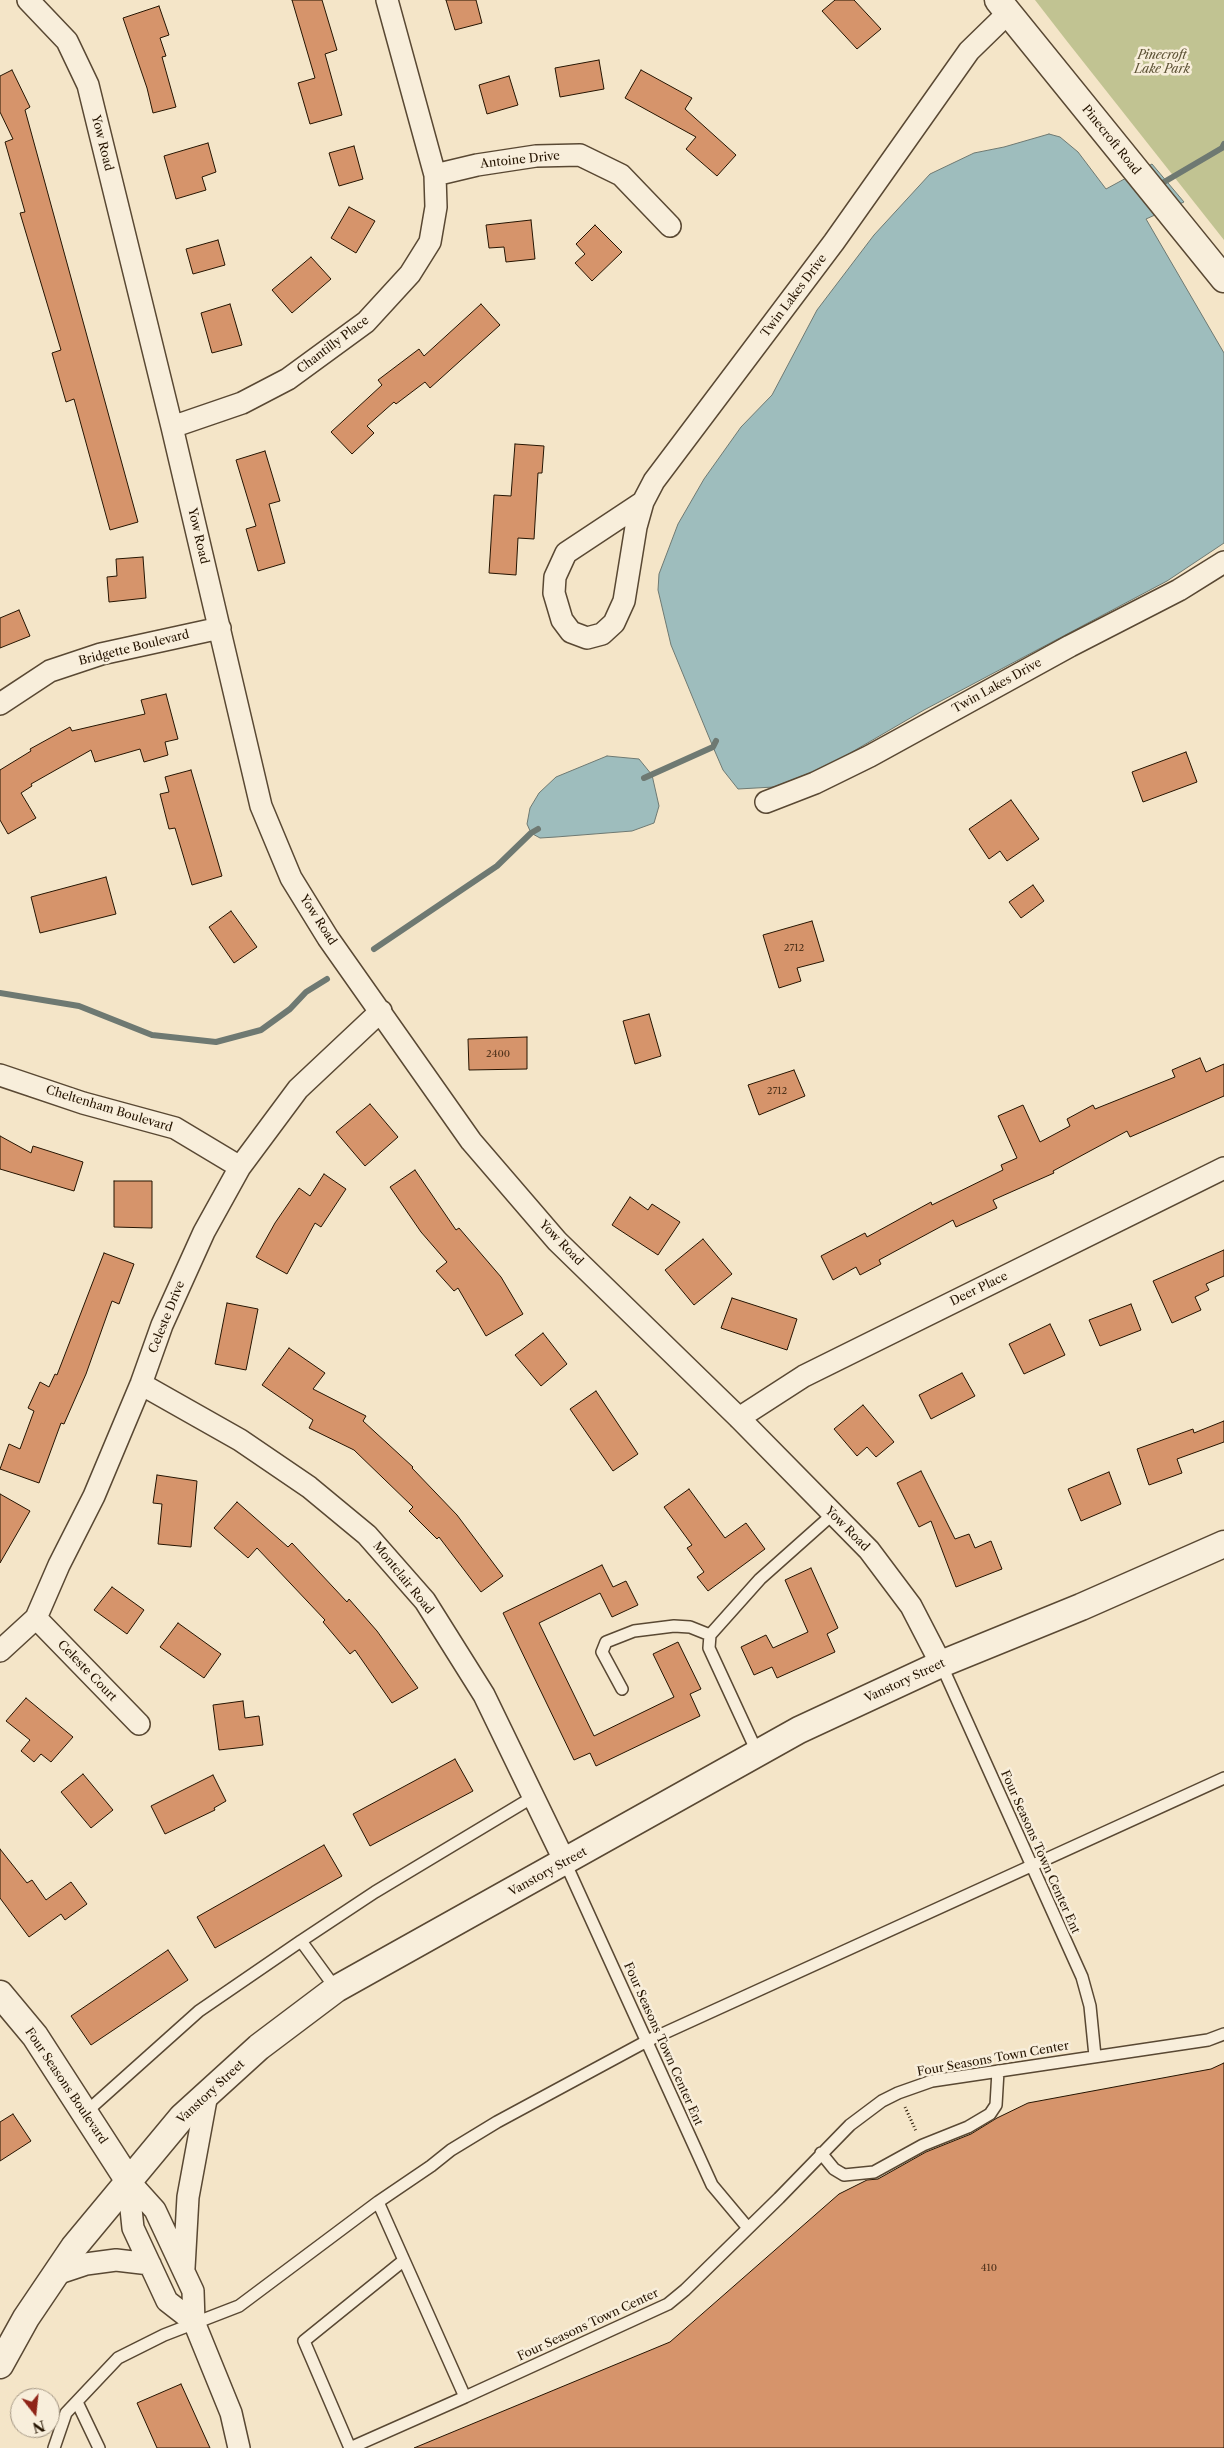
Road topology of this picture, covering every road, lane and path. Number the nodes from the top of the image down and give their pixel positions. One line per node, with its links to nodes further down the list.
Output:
1 (28, 0): 7 (street, Yow Road)
2 (387, 0): 4 (street, Chantilly Place)
3 (1003, 6): 6 (street, Pinecroft Road); 8 (street, Twin Lakes Drive)
4 (435, 174): 5 (street, Antoine Drive); 7 (street, Chantilly Place)
5 (670, 226)
6 (1224, 279)
7 (172, 427): 10 (street, Yow Road)
8 (643, 502): 8 (street, Twin Lakes Drive)
9 (1224, 562): 12 (street, Twin Lakes Drive)
10 (220, 628): 11 (street, Bridgette Boulevard); 13 (street, Yow Road)
11 (0, 704)
12 (766, 802)
13 (381, 1011): 15 (street, Celeste Drive); 18 (street, Yow Road)
14 (0, 1075): 15 (street, Cheltenham Boulevard)
15 (240, 1167): 17 (street, Celeste Drive)
16 (1224, 1168): 18 (street, Deer Place)
17 (141, 1384): 21 (street, Celeste Drive); 29 (street, Montclair Road)
18 (739, 1418): 19 (street, Yow Road)
19 (833, 1514): 22 (lane); 24 (street, Yow Road)
20 (1224, 1544): 24 (street, Vanstory Street)
21 (36, 1618): 23 (street, Celeste Drive); 26 (street, Celeste Court)
22 (710, 1635): 25 (lane); 27 (lane)
23 (0, 1651)
24 (941, 1664): 27 (street, Vanstory Street); 31 (lane, Four Seasons Town Center Ent)
25 (622, 1689)
26 (139, 1724)
27 (758, 1754): 30 (street, Vanstory Street)
28 (1224, 1778): 31 (lane)
29 (534, 1797): 30 (street, Montclair Road); 32 (lane)
30 (565, 1862): 33 (street, Vanstory Street); 36 (lane, Four Seasons Town Center Ent)
31 (1031, 1865): 36 (lane); 37 (lane, Four Seasons Town Center Ent)
32 (301, 1941): 33 (lane); 41 (lane)
33 (336, 1989): 40 (street, Vanstory Street)
34 (0, 1994): 41 (street, Four Seasons Boulevard)
35 (1224, 2034): 37 (lane, Four Seasons Town Center)
36 (647, 2041): 45 (lane); 46 (lane, Four Seasons Town Center Ent)
37 (1096, 2056): 38 (lane, Four Seasons Town Center)
38 (998, 2071): 39 (lane, Four Seasons Town Center); 42 (lane)
39 (898, 2093): 42 (path); 43 (lane, Four Seasons Town Center)
40 (208, 2094): 44 (street, Vanstory Street); 49 (street)
41 (85, 2114): 44 (street, Four Seasons Boulevard)
42 (923, 2145): 43 (lane)
43 (821, 2153): 46 (lane, Four Seasons Town Center)
44 (128, 2180): 48 (street, Four Seasons Boulevard); 49 (street, Four Seasons Boulevard); 50 (street, Vanstory Street)
45 (378, 2202): 47 (lane); 51 (lane)
46 (748, 2228): 53 (lane, Four Seasons Town Center)
47 (403, 2260): 53 (lane); 53 (lane, Four Seasons Town Center)
48 (150, 2264): 50 (street); 51 (street, Four Seasons Boulevard)
49 (184, 2271): 51 (street, Four Seasons Boulevard)
50 (56, 2274): 52 (street, Vanstory Street)
51 (194, 2322): 54 (lane); 57 (street, Four Seasons Boulevard)
52 (0, 2365)
53 (465, 2397)
54 (77, 2402): 55 (lane); 56 (lane)
55 (54, 2448)
56 (99, 2448)
57 (239, 2448)

